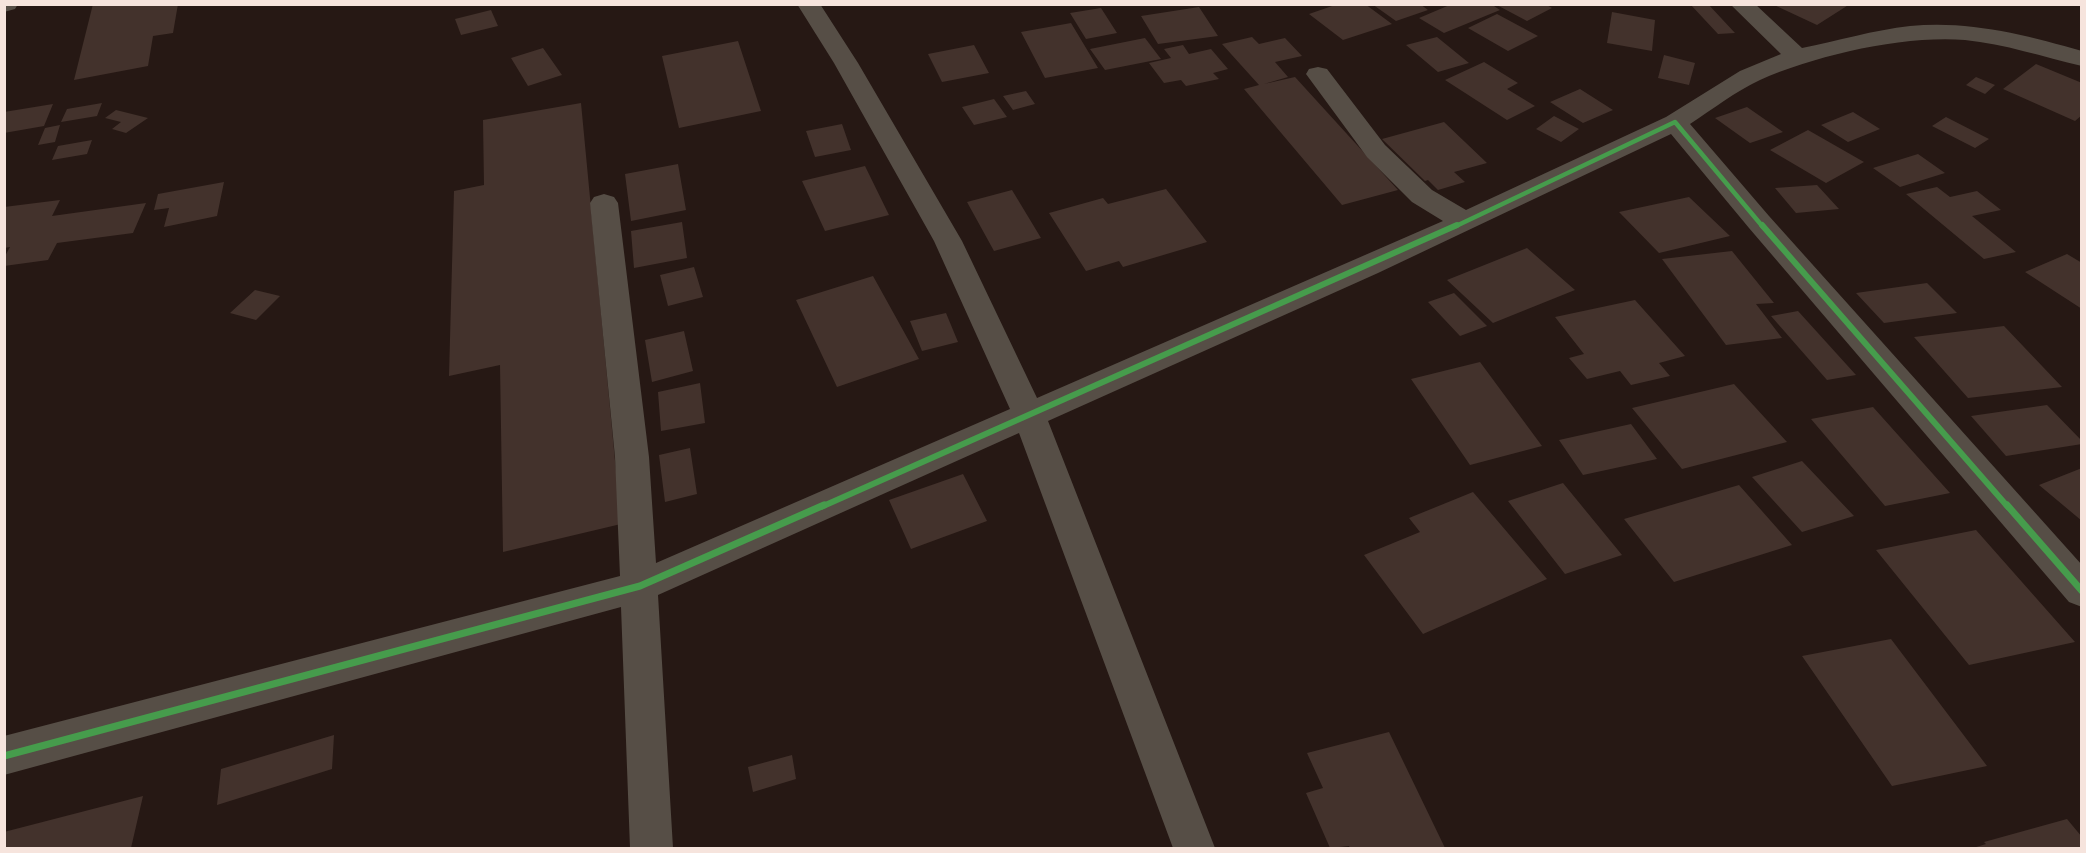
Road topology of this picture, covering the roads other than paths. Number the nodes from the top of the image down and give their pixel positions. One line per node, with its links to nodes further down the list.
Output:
1 (808, 4): 9 (street)
2 (1741, 4): 3 (street)
3 (1797, 56): 4 (street); 6 (street)
4 (2082, 59)
5 (1318, 74): 8 (street)
6 (1675, 122): 8 (street); 11 (street)
7 (604, 203): 10 (street)
8 (1465, 222): 9 (street)
9 (1029, 415): 10 (street); 14 (street)
10 (640, 586): 12 (street); 13 (street)
11 (2082, 591)
12 (4, 756)
13 (652, 849)
14 (1194, 849)

